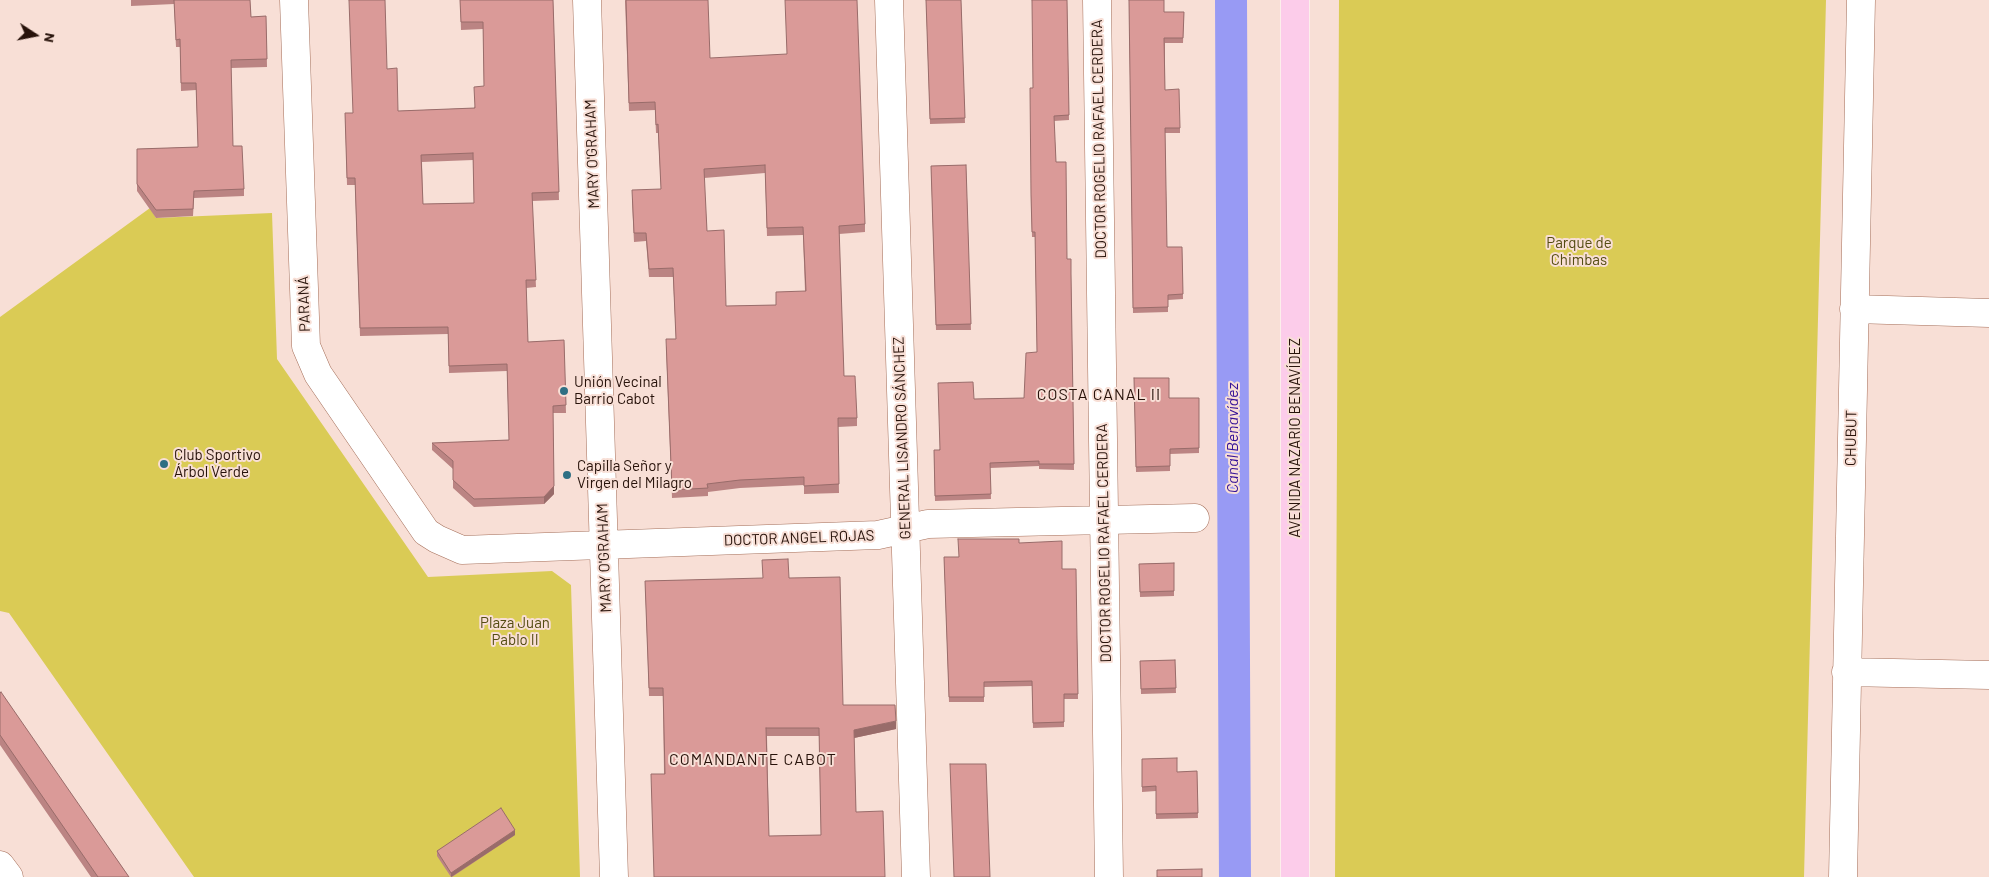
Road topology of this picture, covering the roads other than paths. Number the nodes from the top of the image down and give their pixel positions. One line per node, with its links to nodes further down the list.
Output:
1 (294, 0): 13 (street, PARANÁ)
2 (587, 0): 12 (street, MARY O'GRAHAM)
3 (889, 0): 11 (street, GENERAL LISANDRO SÁNCHEZ)
4 (1097, 0): 10 (street, DOCTOR ROGELIO RAFAEL CERDERA)
5 (1295, 0): 21 (main road, AVENIDA NAZARIO BENAVÍDEZ)
6 (1860, 0): 7 (street, CHUBUT)
7 (1854, 310): 8 (street); 14 (street, CHUBUT)
8 (1989, 312)
9 (1195, 518): 10 (street, DOCTOR ANGEL ROJAS)
10 (1104, 520): 11 (street, DOCTOR ANGEL ROJAS); 20 (street, DOCTOR ROGELIO RAFAEL CERDERA)
11 (905, 529): 12 (street, DOCTOR ANGEL ROJAS); 19 (street, GENERAL LISANDRO SÁNCHEZ)
12 (604, 545): 13 (street, DOCTOR ANGEL ROJAS); 18 (street, MARY O'GRAHAM)
13 (462, 550)
14 (1846, 672): 15 (street); 22 (street, CHUBUT)
15 (1989, 675)
16 (0, 865): 17 (street)
17 (9, 877)
18 (614, 877)
19 (916, 877)
20 (1109, 877)
21 (1295, 877)
22 (1843, 877)

